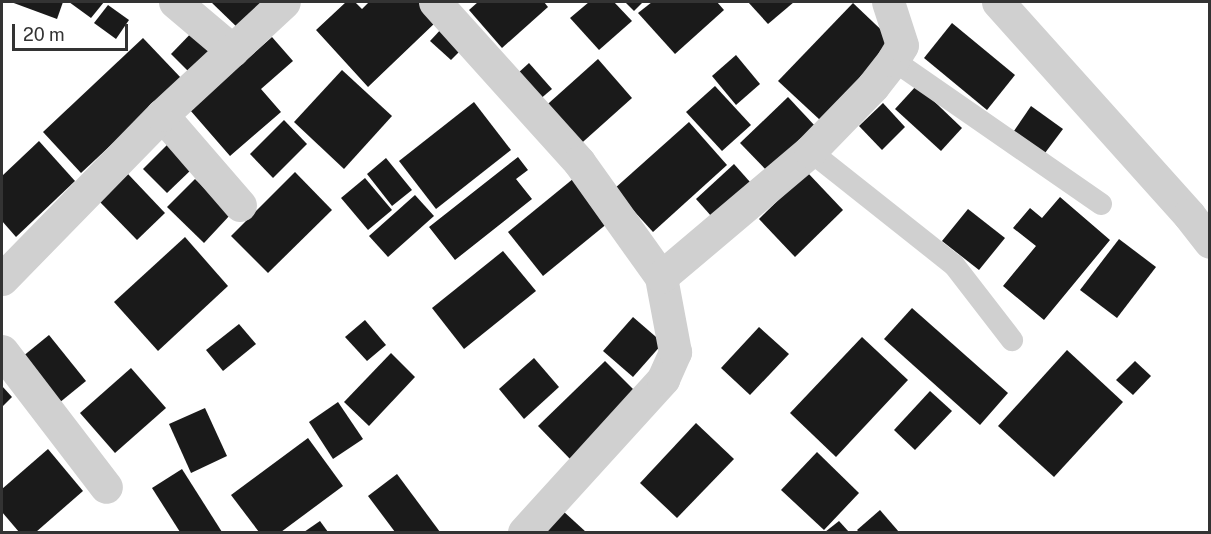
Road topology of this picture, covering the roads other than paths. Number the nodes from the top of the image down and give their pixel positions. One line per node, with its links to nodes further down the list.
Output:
1 (175, 2): 6 (street)
2 (284, 2): 6 (street)
3 (435, 2): 13 (street)
4 (888, 2): 7 (street)
5 (998, 2): 12 (street)
6 (232, 50): 8 (street)
7 (892, 60): 9 (street); 10 (lane)
8 (162, 115): 11 (street); 14 (street)
9 (810, 151): 13 (street); 15 (lane)
10 (1101, 204)
11 (240, 205)
12 (1209, 242)
13 (661, 277): 18 (street)
14 (2, 279)
15 (1012, 340)
16 (2, 351): 17 (street)
17 (106, 487)
18 (524, 532)

